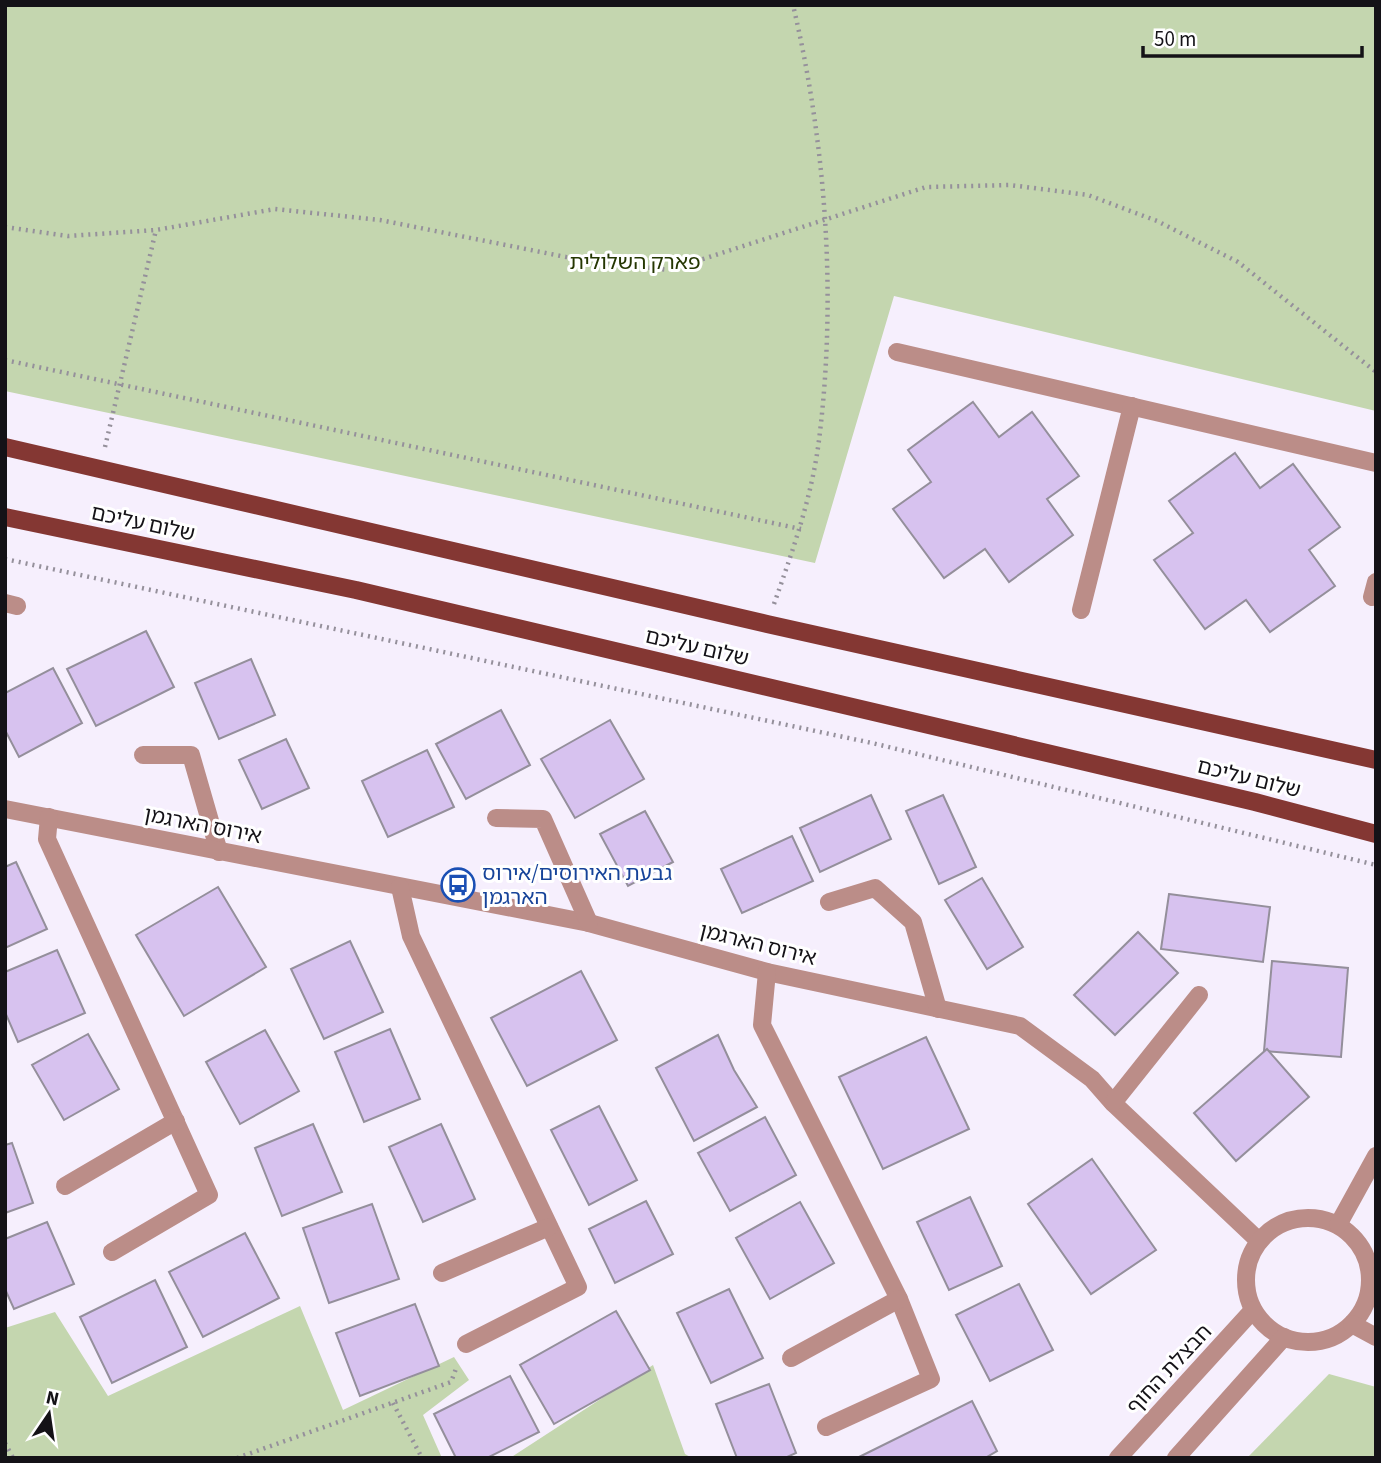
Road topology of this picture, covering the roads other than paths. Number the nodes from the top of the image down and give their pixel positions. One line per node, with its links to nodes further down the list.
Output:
1 (897, 352): 2 (street)
2 (1132, 406): 4 (street); 6 (street)
3 (5, 447): 8 (main road, שלום עליכם)
4 (1376, 463)
5 (5, 517): 12 (main road, שלום עליכם)
6 (1082, 610)
7 (143, 755): 13 (street)
8 (1376, 760)
9 (5, 809): 10 (street, אירוס הארגמן)
10 (49, 817): 13 (street, אירוס הארגמן); 21 (street)
11 (496, 818): 16 (street)
12 (1376, 834)
13 (219, 852): 14 (street, אירוס הארגמן)
14 (400, 887): 16 (street, אירוס הארגמן); 25 (street)
15 (829, 902): 19 (street)
16 (589, 923): 17 (street, אירוס הארגמן)
17 (767, 972): 19 (street, אירוס הארגמן); 30 (street)
18 (1199, 995): 20 (street)
19 (938, 1009): 20 (street, אירוס הארגמן)
20 (1113, 1103): 26 (street, אירוס הארגמן)
21 (176, 1121): 23 (street); 27 (street)
22 (1376, 1156): 24 (street)
23 (65, 1186)
24 (1338, 1225): 26 (street); 28 (street)
25 (549, 1227): 29 (street); 35 (street)
26 (1259, 1241): 31 (street)
27 (112, 1252)
28 (1372, 1256): 32 (street)
29 (442, 1273)
30 (899, 1299): 36 (street); 37 (street)
31 (1253, 1310): 33 (street); 38 (street, חבצלת החוף)
32 (1352, 1324): 33 (street); 34 (street)
33 (1283, 1337): 39 (street)
34 (1376, 1337)
35 (466, 1344)
36 (791, 1358)
37 (826, 1427)
38 (1118, 1458)
39 (1175, 1458)

